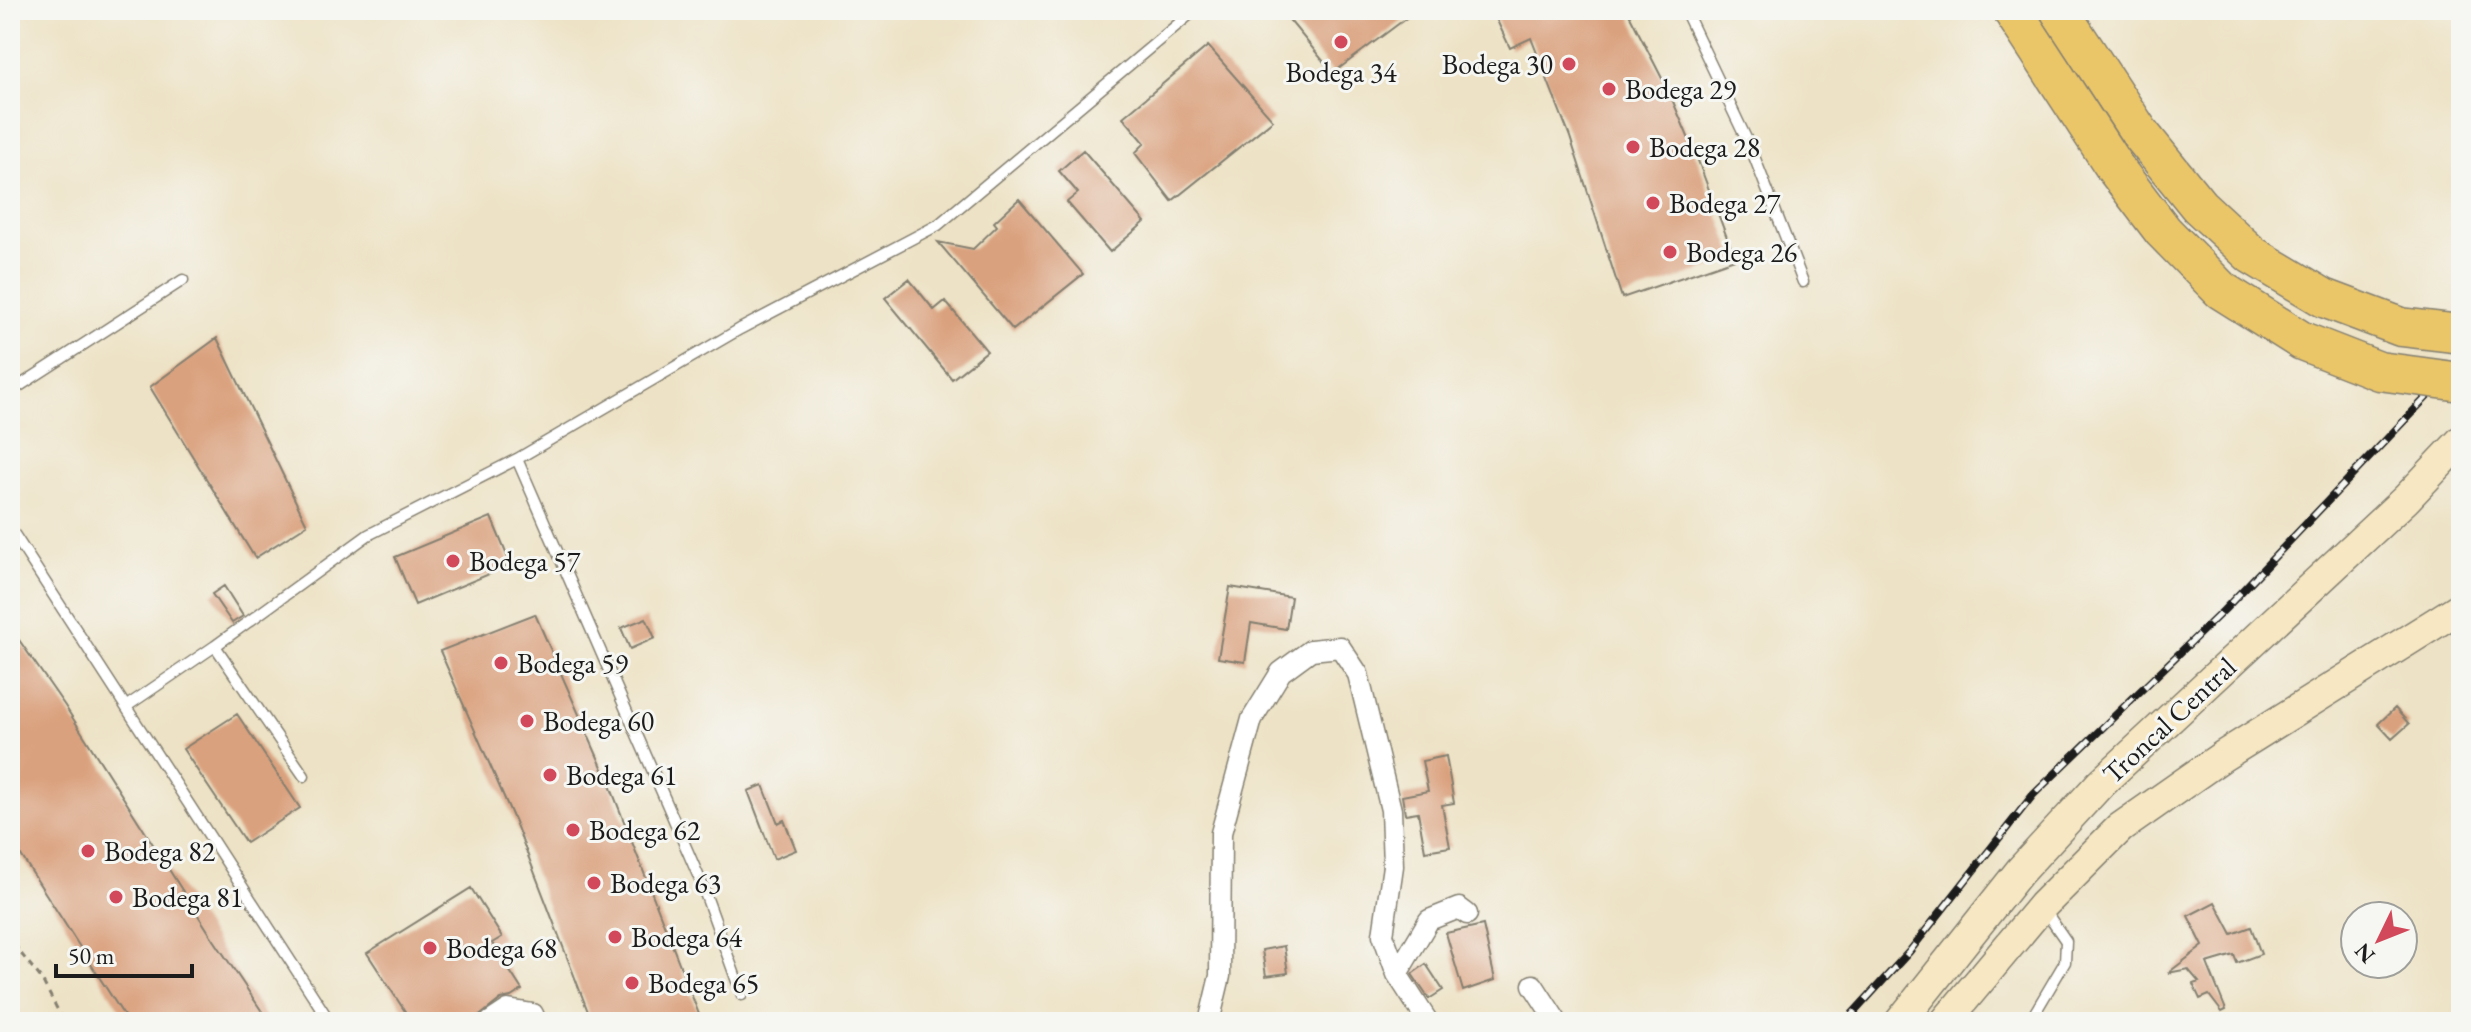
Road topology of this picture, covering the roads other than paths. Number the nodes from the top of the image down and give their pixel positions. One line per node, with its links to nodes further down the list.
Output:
1 (1195, 10): 11 (lane)
2 (1685, 10): 6 (lane)
3 (2012, 10): 8 (highway, bridge)
4 (2059, 10): 7 (highway)
5 (183, 280): 9 (lane)
6 (1803, 282)
7 (2461, 334)
8 (2461, 382)
9 (10, 392)
10 (2461, 441): 28 (main road, Troncal Central)
11 (517, 459): 14 (lane); 21 (lane)
12 (10, 528): 15 (lane)
13 (2461, 607): 17 (main road, Troncal Central)
14 (215, 646): 15 (lane); 16 (lane)
15 (127, 706): 22 (lane)
16 (304, 776)
17 (2042, 906): 29 (main road, Troncal Central); 30 (lane)
18 (1467, 914): 19 (street)
19 (1397, 974): 25 (street); 26 (street)
20 (1533, 985): 27 (street)
21 (742, 995)
22 (330, 1022)
23 (490, 1022): 24 (street)
24 (536, 1022)
25 (1209, 1022)
26 (1428, 1022)
27 (1557, 1022)
28 (1900, 1022)
29 (1945, 1022)
30 (2034, 1022)

